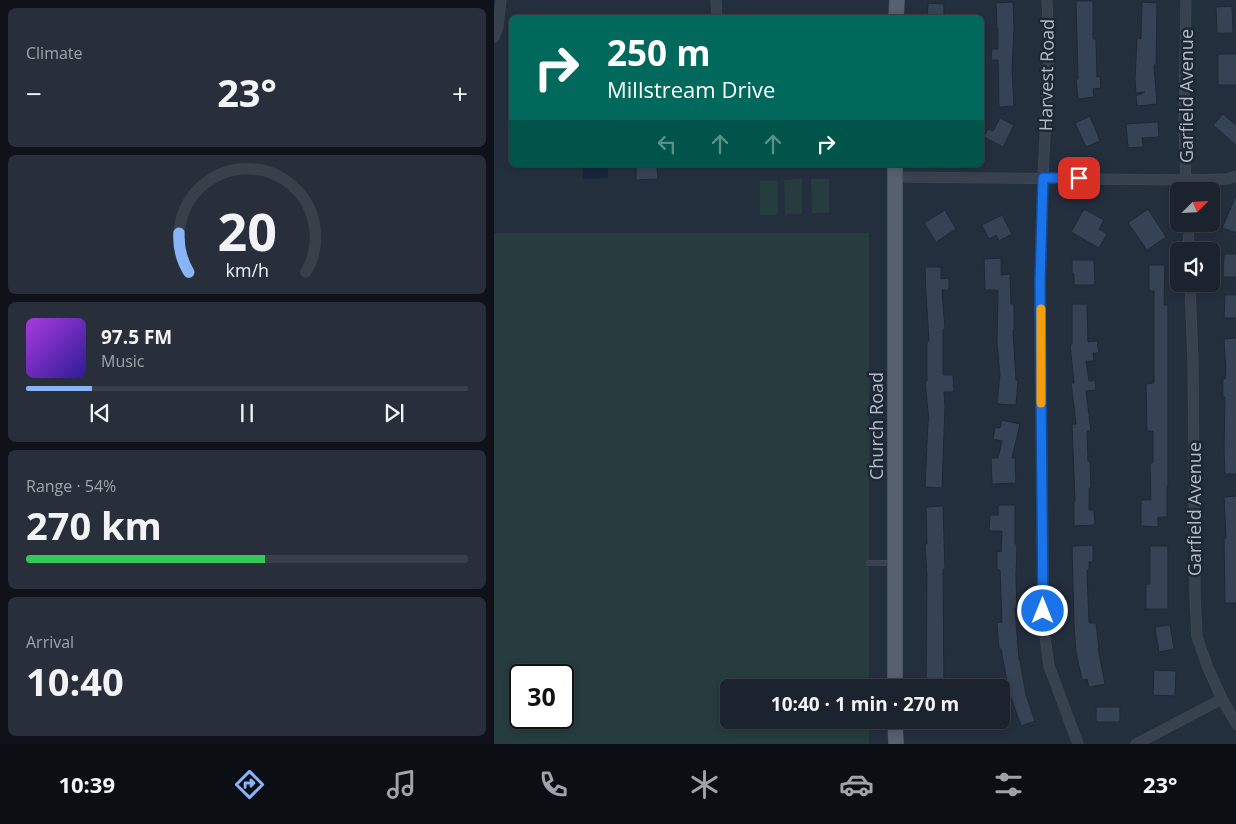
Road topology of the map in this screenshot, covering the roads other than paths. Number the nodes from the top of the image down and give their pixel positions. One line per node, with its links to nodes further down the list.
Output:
1 (502, 0): 8 (street)
2 (716, 0): 6 (street)
3 (897, 0): 7 (main road)
4 (1047, 0): 11 (street, Harvest Road)
5 (1186, 0): 12 (street, Garfield Avenue)
6 (717, 15)
7 (896, 15)
8 (494, 37)
9 (895, 171): 11 (street); 15 (main road, Church Road)
10 (1236, 176): 12 (street)
11 (1043, 178): 12 (street); 21 (street, Harvest Road)
12 (1186, 180)
13 (1190, 292): 17 (street, Garfield Avenue)
14 (869, 563): 15 (lane)
15 (894, 563): 16 (main road, Church Road)
16 (895, 679)
17 (1222, 699): 18 (street, Garfield Avenue); 22 (street)
18 (1236, 725)
19 (895, 729): 20 (main road)
20 (896, 744)
21 (1078, 744)
22 (1136, 744)

